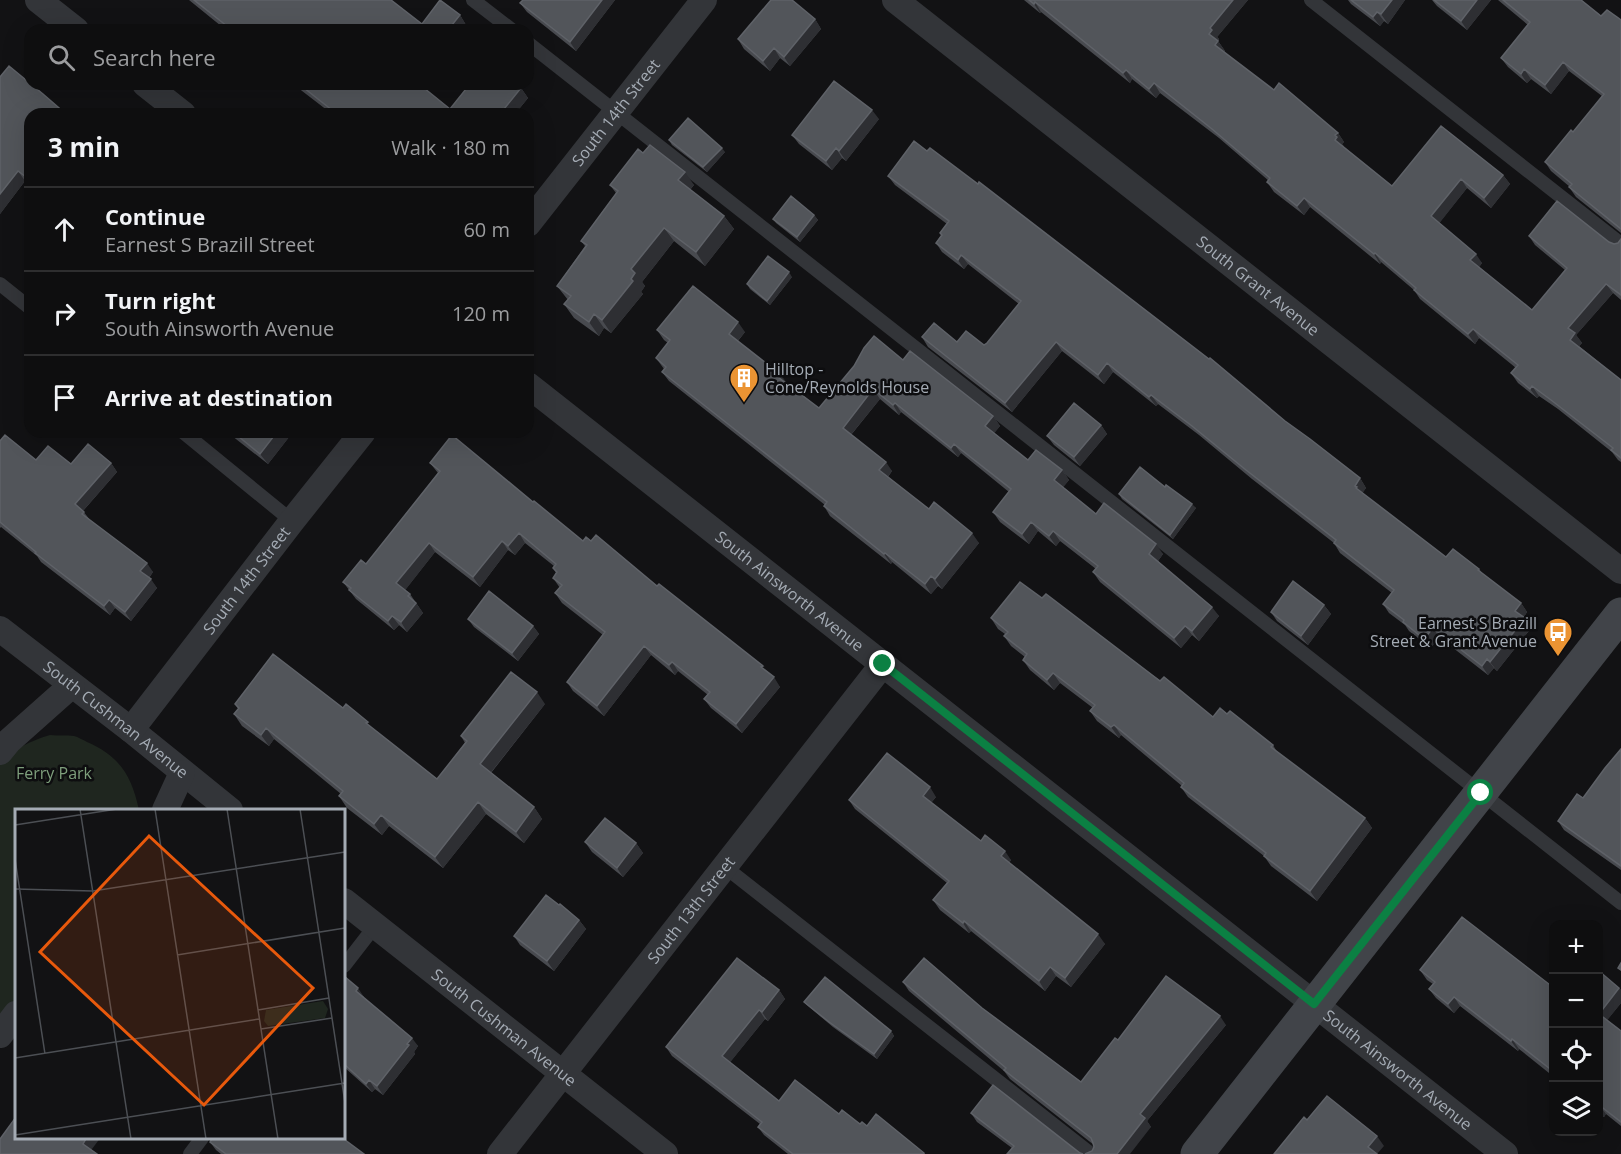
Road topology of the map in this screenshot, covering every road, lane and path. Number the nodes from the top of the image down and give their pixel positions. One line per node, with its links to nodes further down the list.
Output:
1 (38, 0): 6 (street)
2 (473, 0): 7 (lane)
3 (704, 0): 11 (street, South 14th Street)
4 (895, 0): 20 (street, South Grant Avenue)
5 (1311, 0): 13 (lane)
6 (68, 24)
7 (504, 24)
8 (534, 48): 11 (lane)
9 (153, 90): 10 (street)
10 (175, 108)
11 (616, 112): 12 (street, South 14th Street); 28 (lane)
12 (534, 216)
13 (1621, 244)
14 (0, 284): 15 (lane)
15 (24, 303)
16 (534, 390): 23 (street, South Ainsworth Avenue)
17 (190, 438): 19 (lane)
18 (358, 438): 19 (street, South 14th Street)
19 (292, 521): 25 (street, South 14th Street)
20 (1621, 571)
21 (1621, 614): 28 (street)
22 (0, 629): 24 (street, South Cushman Avenue)
23 (883, 664): 31 (street, South 13th Street); 36 (street, South Ainsworth Avenue)
24 (72, 685): 25 (street, South Cushman Avenue); 26 (street)
25 (131, 730): 27 (street, South Cushman Avenue)
26 (0, 752)
27 (182, 773): 29 (street); 30 (street, South Cushman Avenue)
28 (1481, 793): 33 (lane); 36 (street)
29 (165, 809)
30 (229, 809)
31 (725, 867): 39 (street, South 13th Street); 44 (lane)
32 (345, 902): 34 (street, South Cushman Avenue)
33 (1621, 903)
34 (375, 926): 35 (lane); 39 (street, South Cushman Avenue)
35 (345, 965)
36 (1314, 1004): 45 (street); 46 (street, South Ainsworth Avenue)
37 (15, 1015): 38 (street)
38 (0, 1035)
39 (563, 1074): 42 (street, South 13th Street); 43 (street, South Cushman Avenue)
40 (201, 1139): 41 (lane)
41 (190, 1154)
42 (500, 1154)
43 (665, 1154)
44 (1091, 1154)
45 (1197, 1154)
46 (1505, 1154)

